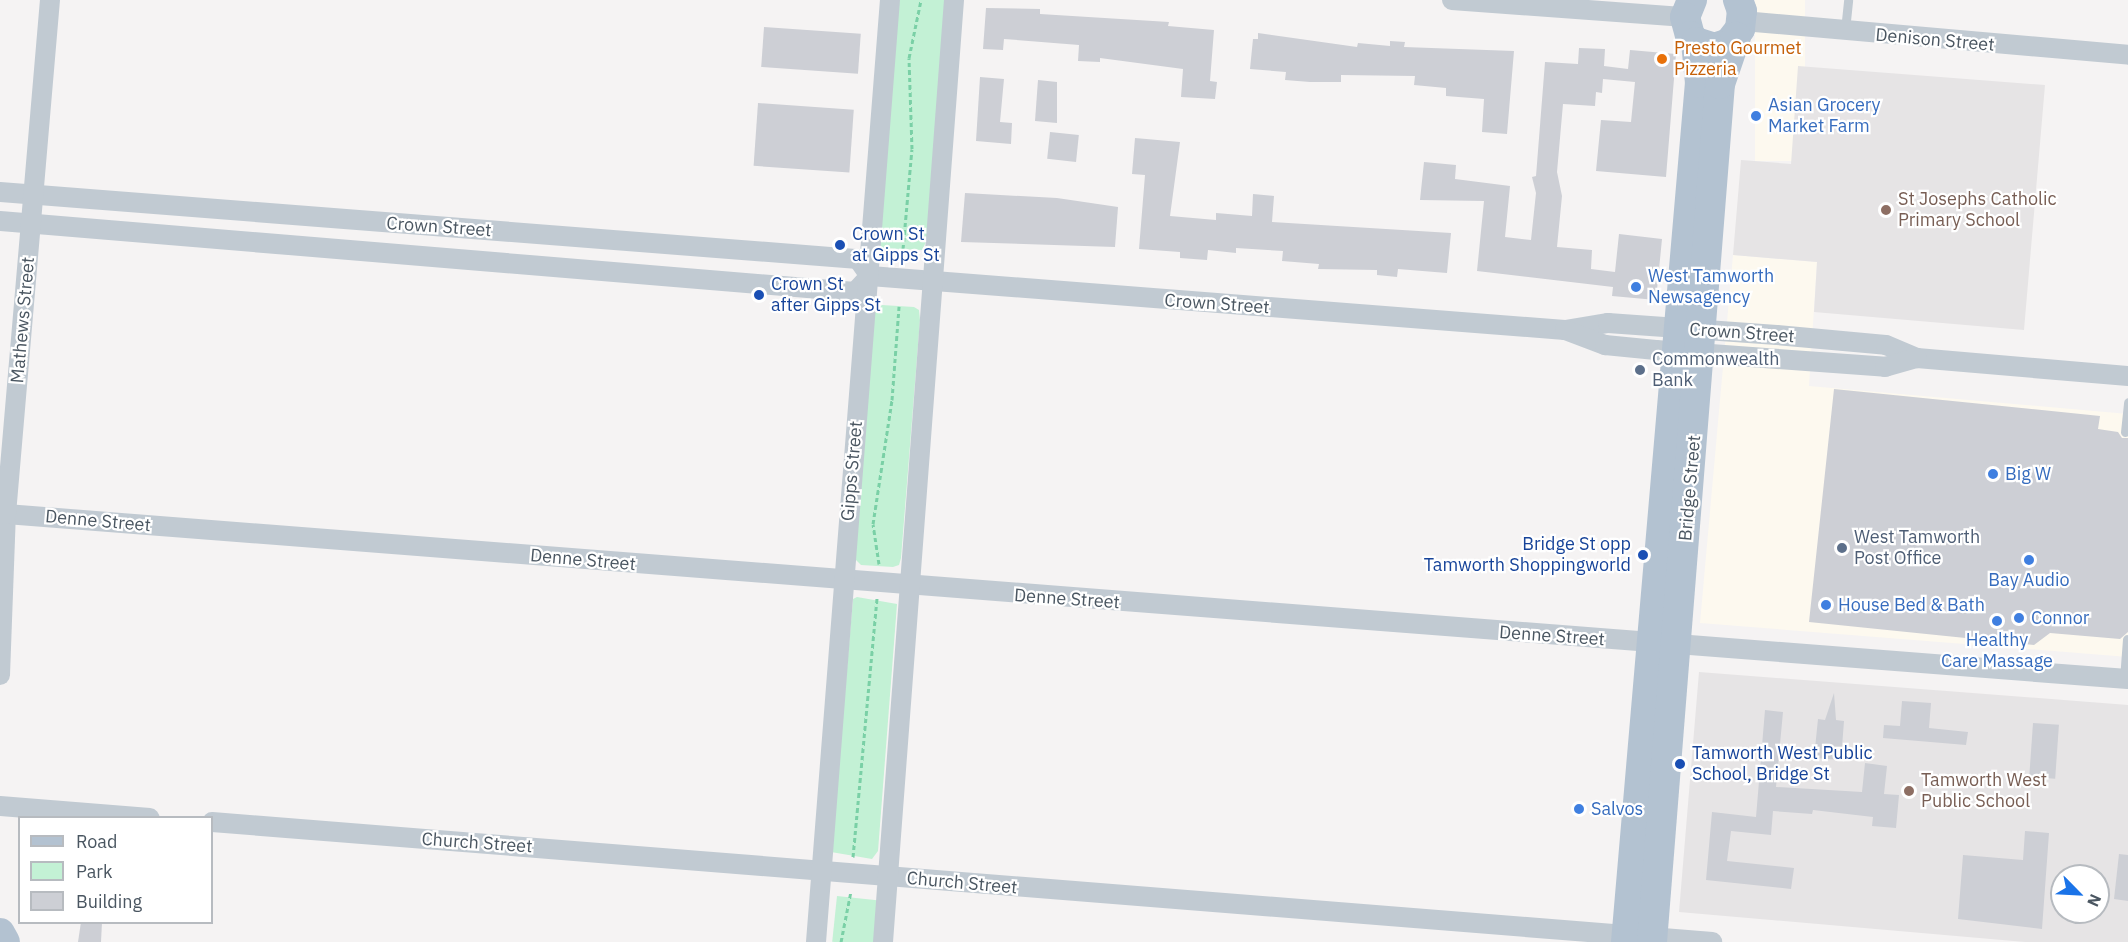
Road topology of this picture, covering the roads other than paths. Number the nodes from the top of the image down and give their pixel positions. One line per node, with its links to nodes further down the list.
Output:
1 (50, 0): 12 (street, Mathews Street)
2 (890, 0): 15 (street, Gipps Street)
3 (954, 0): 16 (street)
4 (1452, 0): 6 (street)
5 (1848, 0): 9 (lane)
6 (1591, 6): 8 (street)
7 (1739, 19): 8 (main road); 9 (street, Denison Street); 17 (main road, Bridge Street)
8 (1691, 20): 17 (main road, Bridge Street)
9 (1845, 33): 10 (street, Denison Street)
10 (2128, 55)
11 (0, 192): 12 (street, Crown Street)
12 (33, 195): 14 (street, Mathews Street); 15 (street, Crown Street)
13 (0, 221): 14 (street, Crown Street)
14 (31, 224): 15 (street, Crown Street); 21 (street, Mathews Street)
15 (870, 276): 16 (street, Crown Street); 22 (street, Gipps Street)
16 (933, 282): 17 (street, Crown Street); 23 (street)
17 (1690, 340): 18 (street, Crown Street); 25 (main road, Bridge Street)
18 (2128, 376)
19 (2128, 402): 20 (lane)
20 (2125, 432)
21 (6, 514): 22 (street, Denne Street); 26 (street, Mathews Street)
22 (842, 580): 23 (street, Denne Street); 31 (street, Gipps Street)
23 (910, 586): 25 (street, Denne Street); 32 (street)
24 (2127, 639): 27 (lane)
25 (1663, 645): 27 (street, Denne Street); 34 (main road, Bridge Street)
26 (0, 675)
27 (2126, 679)
28 (0, 806): 29 (street)
29 (125, 816)
30 (213, 822): 31 (street, Church Street)
31 (823, 870): 32 (street, Church Street); 36 (street, Gipps Street)
32 (889, 877): 34 (street, Church Street); 37 (street)
33 (0, 933): 35 (main road)
34 (1639, 939): 38 (street, Church Street)
35 (5, 942)
36 (816, 942)
37 (883, 942)
38 (1712, 942)

